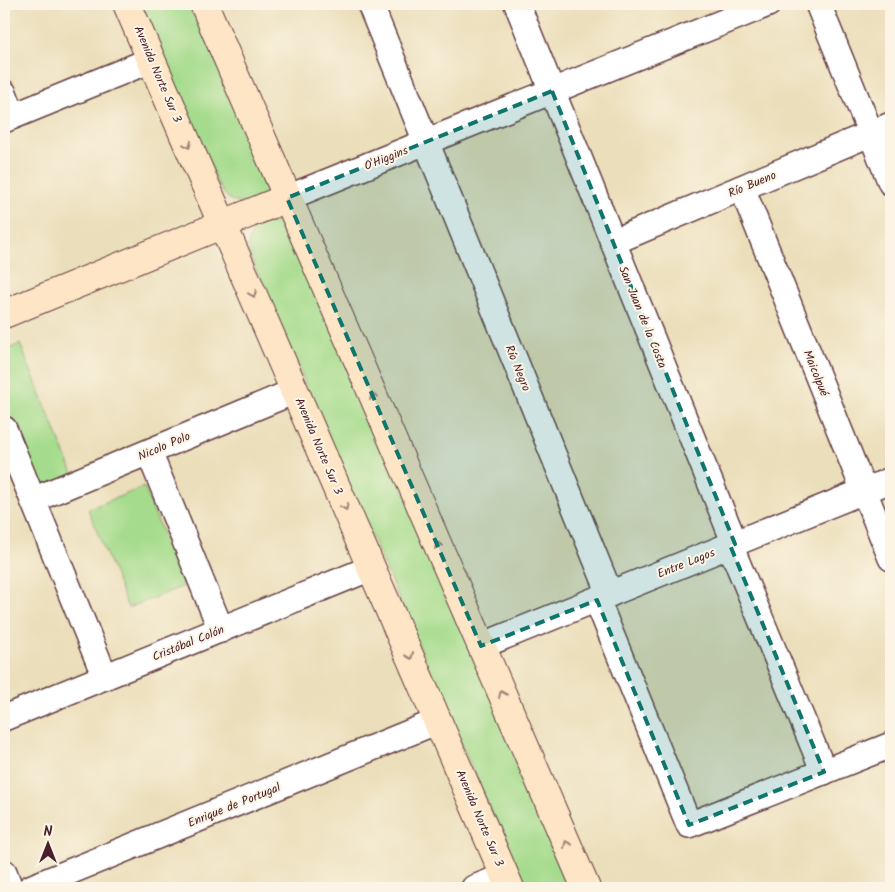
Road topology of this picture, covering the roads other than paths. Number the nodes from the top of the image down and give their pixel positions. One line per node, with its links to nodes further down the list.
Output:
1 (127, 4): 7 (street, Avenida Norte Sur 3)
2 (204, 4): 15 (street)
3 (370, 4): 12 (street, Río Negro)
4 (517, 4): 8 (street, San Juan de la Costa)
5 (768, 4): 8 (street, O'Higgins)
6 (818, 4): 11 (street)
7 (151, 60): 10 (street); 16 (street, Avenida Norte Sur 3, one-way to 16)
8 (552, 91): 12 (street, O'Higgins); 17 (street, San Juan de la Costa)
9 (4, 93): 10 (street)
10 (8, 118)
11 (881, 130): 13 (street); 14 (street, Río Bueno)
12 (426, 142): 15 (street, O'Higgins); 28 (street, Río Negro)
13 (891, 183)
14 (742, 188): 17 (street, Río Bueno); 23 (street, Maicolpué)
15 (288, 198): 16 (street, O'Higgins); 30 (street, one-way to 15)
16 (222, 224): 18 (street, O'Higgins); 19 (street, Avenida Norte Sur 3, one-way to 19)
17 (613, 242): 25 (street, San Juan de la Costa)
18 (4, 314)
19 (295, 391): 21 (street, Nicolo Polo); 27 (street, Avenida Norte Sur 3, one-way to 27)
20 (4, 430): 24 (street)
21 (148, 452): 24 (street, Nicolo Polo); 29 (street)
22 (891, 480): 23 (street, Entre Lagos)
23 (864, 491): 25 (street, Entre Lagos); 26 (street, Maicolpué)
24 (33, 500): 31 (street)
25 (732, 545): 28 (street, Entre Lagos); 35 (street, San Juan de la Costa)
26 (891, 558)
27 (371, 568): 29 (street, Cristóbal Colón); 33 (street, Avenida Norte Sur 3, one-way to 33)
28 (604, 597): 30 (street, Entre Lagos); 35 (street, Río Negro)
29 (221, 630): 31 (street, Cristóbal Colón)
30 (481, 646): 41 (street, one-way to 30)
31 (105, 677): 32 (street, Cristóbal Colón)
32 (4, 718)
33 (438, 721): 37 (street, Avenida Norte Sur 3); 39 (street, Enrique de Portugal)
34 (891, 745): 35 (street)
35 (824, 772)
36 (4, 872): 38 (street)
37 (507, 882): 40 (street)
38 (10, 888)
39 (30, 888)
40 (474, 888)
41 (586, 888)

